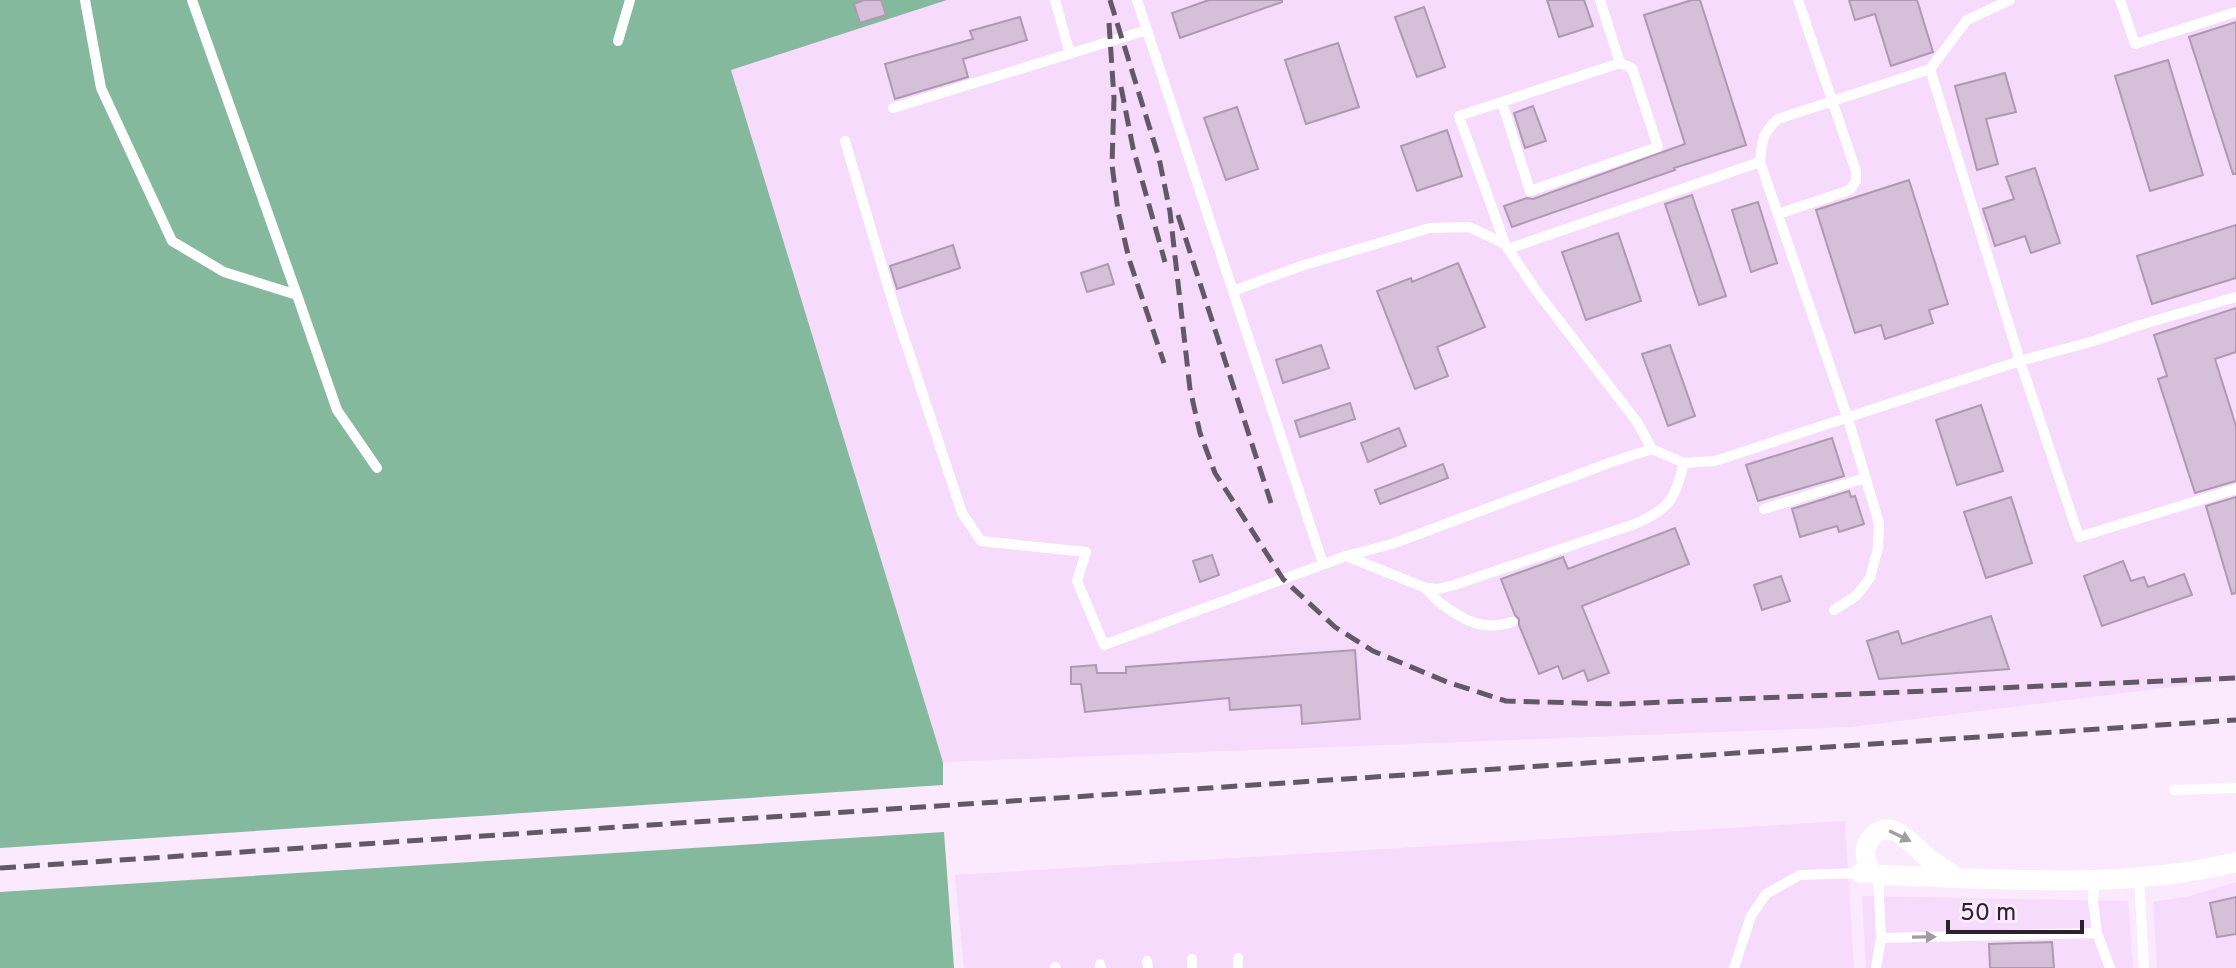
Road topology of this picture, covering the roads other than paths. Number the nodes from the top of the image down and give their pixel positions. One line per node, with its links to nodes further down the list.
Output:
1 (85, 0): 24 (lane)
2 (192, 0): 24 (lane)
3 (630, 0): 12 (lane)
4 (1055, 0): 13 (lane)
5 (1137, 0): 11 (lane)
6 (1600, 0): 14 (lane)
7 (1798, 0): 16 (lane)
8 (2010, 0): 15 (lane)
9 (2120, 0): 10 (lane)
10 (2236, 12)
11 (1147, 30): 13 (lane); 23 (lane)
12 (618, 41)
13 (1070, 54): 18 (lane)
14 (1620, 63): 17 (lane); 17 (lane)
15 (1930, 69): 16 (lane); 26 (lane)
16 (1833, 101): 20 (lane); 21 (lane)
17 (1502, 102): 22 (lane)
18 (893, 108)
19 (845, 141): 35 (lane)
20 (1760, 162): 21 (lane); 22 (lane)
21 (1778, 214): 27 (lane)
22 (1507, 247): 23 (lane); 28 (lane)
23 (1233, 291): 35 (lane)
24 (297, 295): 30 (lane)
25 (2236, 297): 26 (lane)
26 (2020, 361): 27 (lane); 32 (lane)
27 (1848, 419): 29 (lane); 31 (lane)
28 (1652, 449): 29 (lane); 34 (lane)
29 (1684, 463): 36 (lane)
30 (377, 468)
31 (1865, 478): 33 (lane); 37 (lane)
32 (2236, 489)
33 (1764, 509)
34 (1346, 556): 35 (lane); 36 (lane)
35 (1323, 564)
36 (1426, 588): 38 (lane)
37 (1834, 610)
38 (1512, 622)
39 (2236, 788): 40 (lane)
40 (2174, 790)
41 (2236, 862): 44 (street)
42 (1870, 874): 43 (street); 43 (street, one-way to 43); 47 (lane); 48 (lane)
43 (1955, 877): 45 (street)
44 (2139, 877): 45 (street); 51 (lane)
45 (2094, 880): 46 (lane)
46 (2097, 933): 47 (lane, one-way to 46); 50 (lane)
47 (1881, 938): 49 (lane)
48 (1734, 968)
49 (1876, 968)
50 (2110, 968)
51 (2144, 968)

